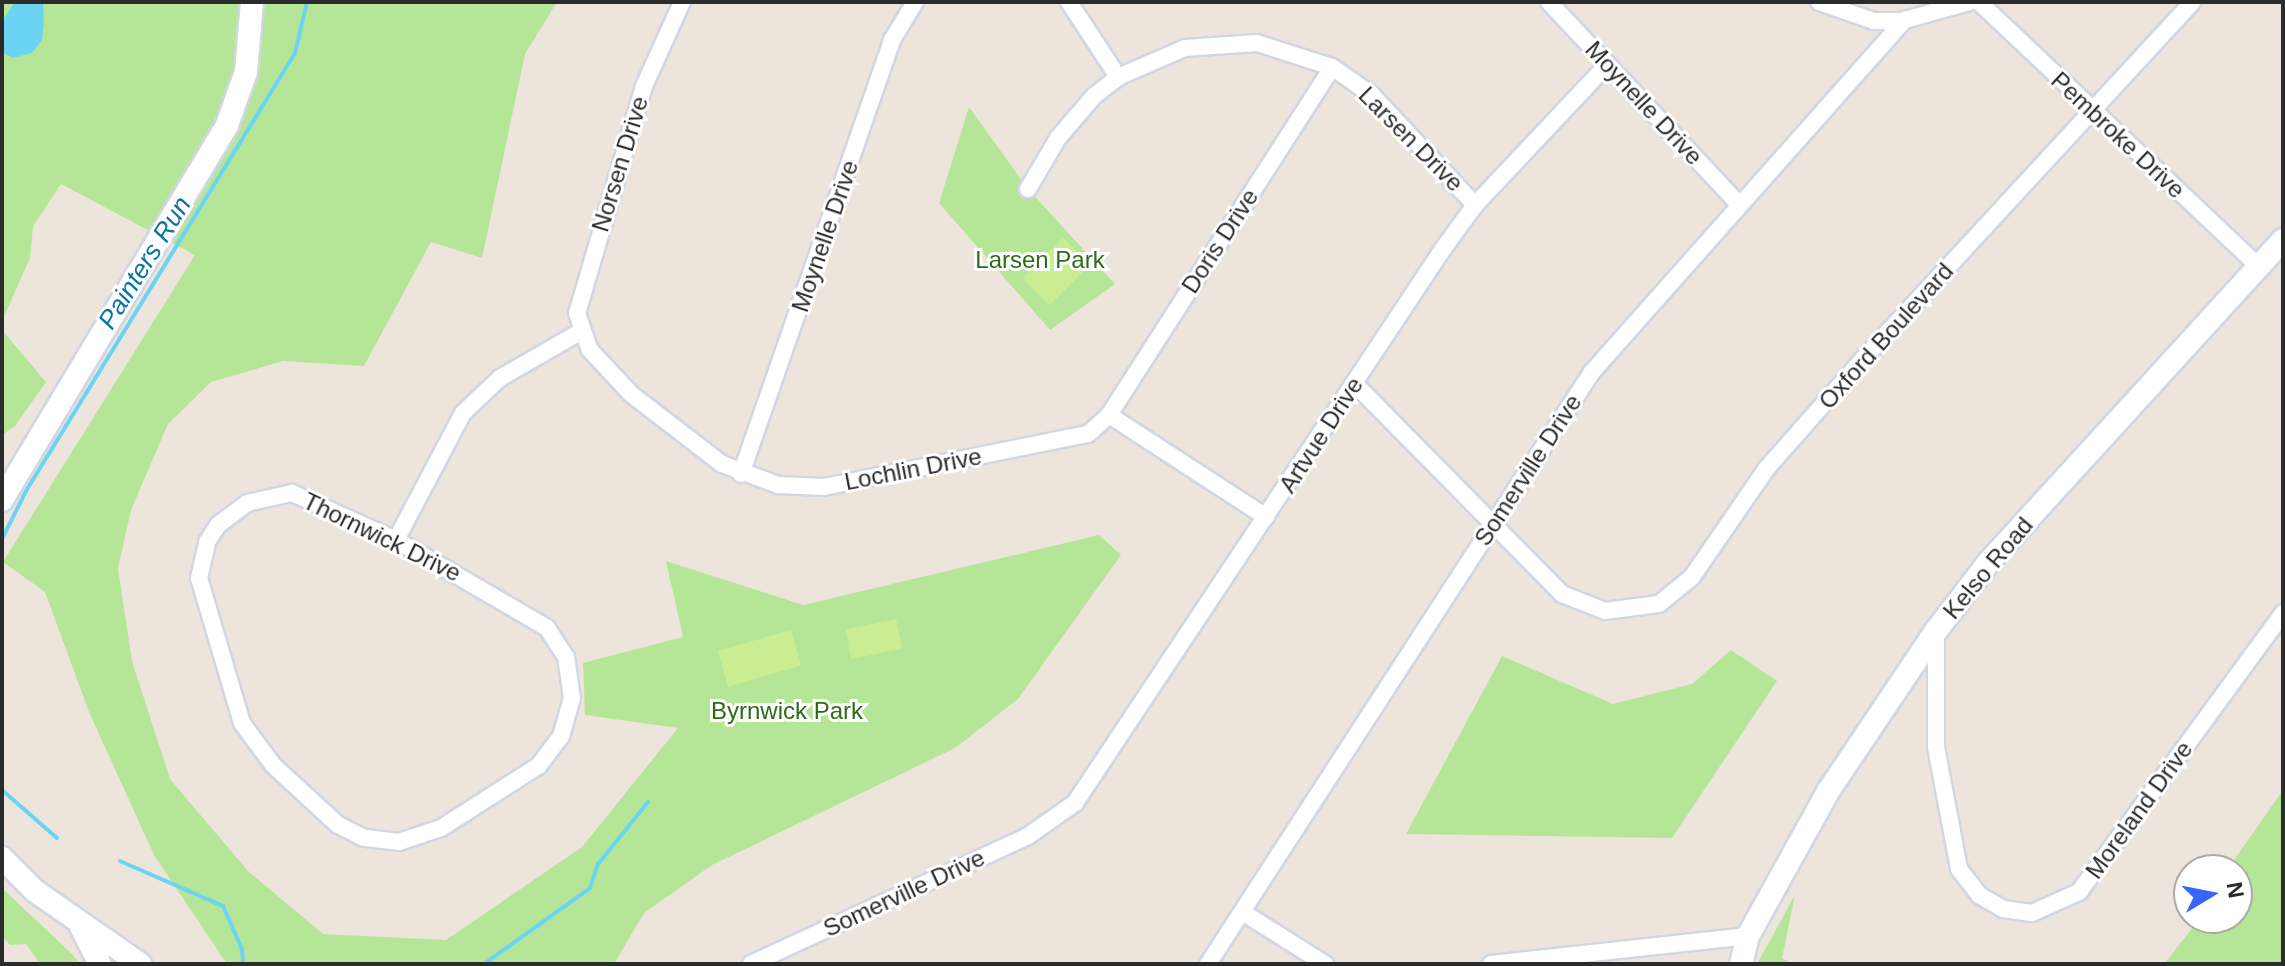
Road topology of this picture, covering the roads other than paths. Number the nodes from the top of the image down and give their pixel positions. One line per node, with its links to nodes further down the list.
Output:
1 (252, 2): 24 (street)
2 (682, 2): 20 (street, Norsen Drive)
3 (915, 2): 23 (street, Moynelle Drive)
4 (1069, 2): 13 (street)
5 (1549, 2): 11 (street, Moynelle Drive)
6 (1819, 2): 10 (street)
7 (1970, 2): 10 (street)
8 (1979, 2): 14 (street, Pembroke Drive)
9 (2192, 2): 14 (street, Oxford Boulevard)
10 (1905, 20): 16 (street, Somerville Drive)
11 (1607, 65): 16 (street, Moynelle Drive); 17 (street, Artvue Drive)
12 (1332, 67): 13 (street, Larsen Drive); 17 (street, Larsen Drive); 22 (street, Doris Drive)
13 (1118, 77): 15 (street, Larsen Drive)
14 (2093, 110): 19 (street, Pembroke Drive); 26 (street, Oxford Boulevard)
15 (1028, 189)
16 (1739, 204): 26 (street, Somerville Drive)
17 (1475, 205): 21 (street, Artvue Drive)
18 (2283, 240): 19 (street, Kelso Road)
19 (2259, 267): 29 (street, Kelso Road)
20 (580, 332): 23 (street, Lochlin Drive); 27 (street)
21 (1355, 384): 25 (street, Artvue Drive); 26 (street)
22 (1109, 415): 23 (street, Lochlin Drive); 25 (street)
23 (741, 474)
24 (2, 500)
25 (1266, 517): 30 (street, Artvue Drive)
26 (1492, 525): 32 (street, Somerville Drive)
27 (396, 540): 27 (street, Thornwick Drive)
28 (2283, 613): 29 (street, Moreland Drive)
29 (1936, 631): 34 (street, Kelso Road)
30 (1055, 819): 37 (street, Somerville Drive)
31 (2, 858): 33 (street)
32 (1244, 913): 38 (street, Somerville Drive); 39 (street)
33 (80, 925): 35 (street); 36 (street)
34 (1748, 936): 40 (street); 41 (street, Kelso Road)
35 (100, 964)
36 (140, 964)
37 (751, 964)
38 (1208, 964)
39 (1325, 964)
40 (1491, 964)
41 (1741, 964)

